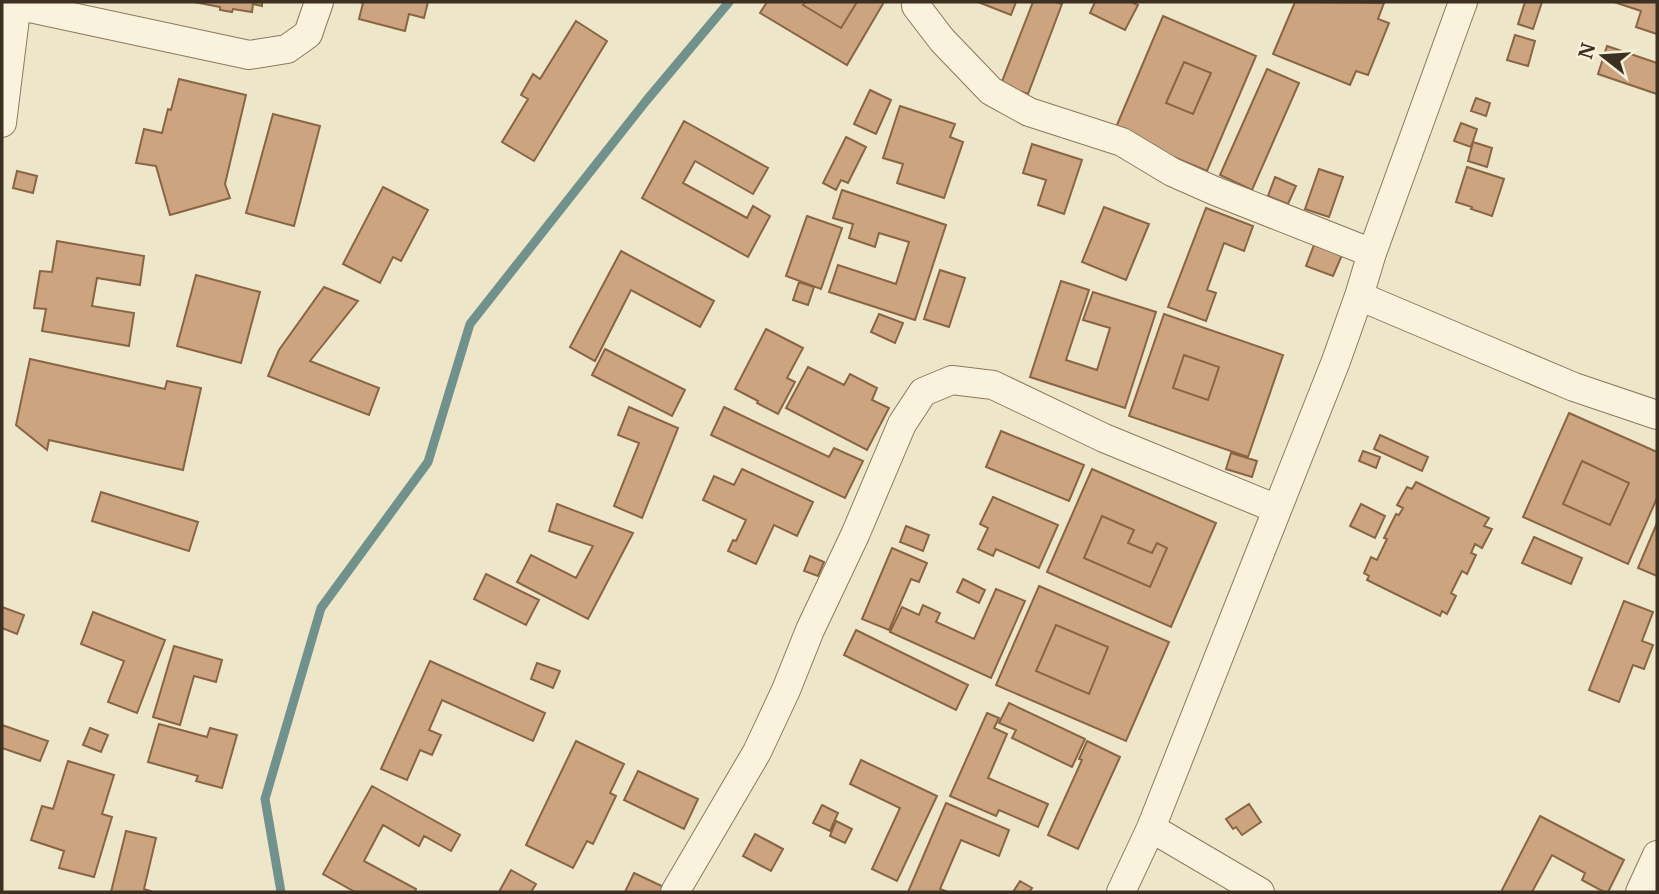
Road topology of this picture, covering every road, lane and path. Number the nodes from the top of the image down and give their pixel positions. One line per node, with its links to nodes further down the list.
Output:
1 (318, 2): 4 (street)
2 (916, 2): 6 (street)
3 (1463, 2): 6 (street)
4 (17, 4): 5 (street)
5 (2, 122)
6 (1372, 253): 7 (street)
7 (1359, 296): 8 (street); 9 (street)
8 (1657, 415)
9 (1277, 509): 10 (street); 12 (street)
10 (1151, 828): 13 (street); 14 (street)
11 (1657, 855): 15 (street)
12 (675, 892)
13 (1122, 892)
14 (1260, 892)
15 (1640, 892)

